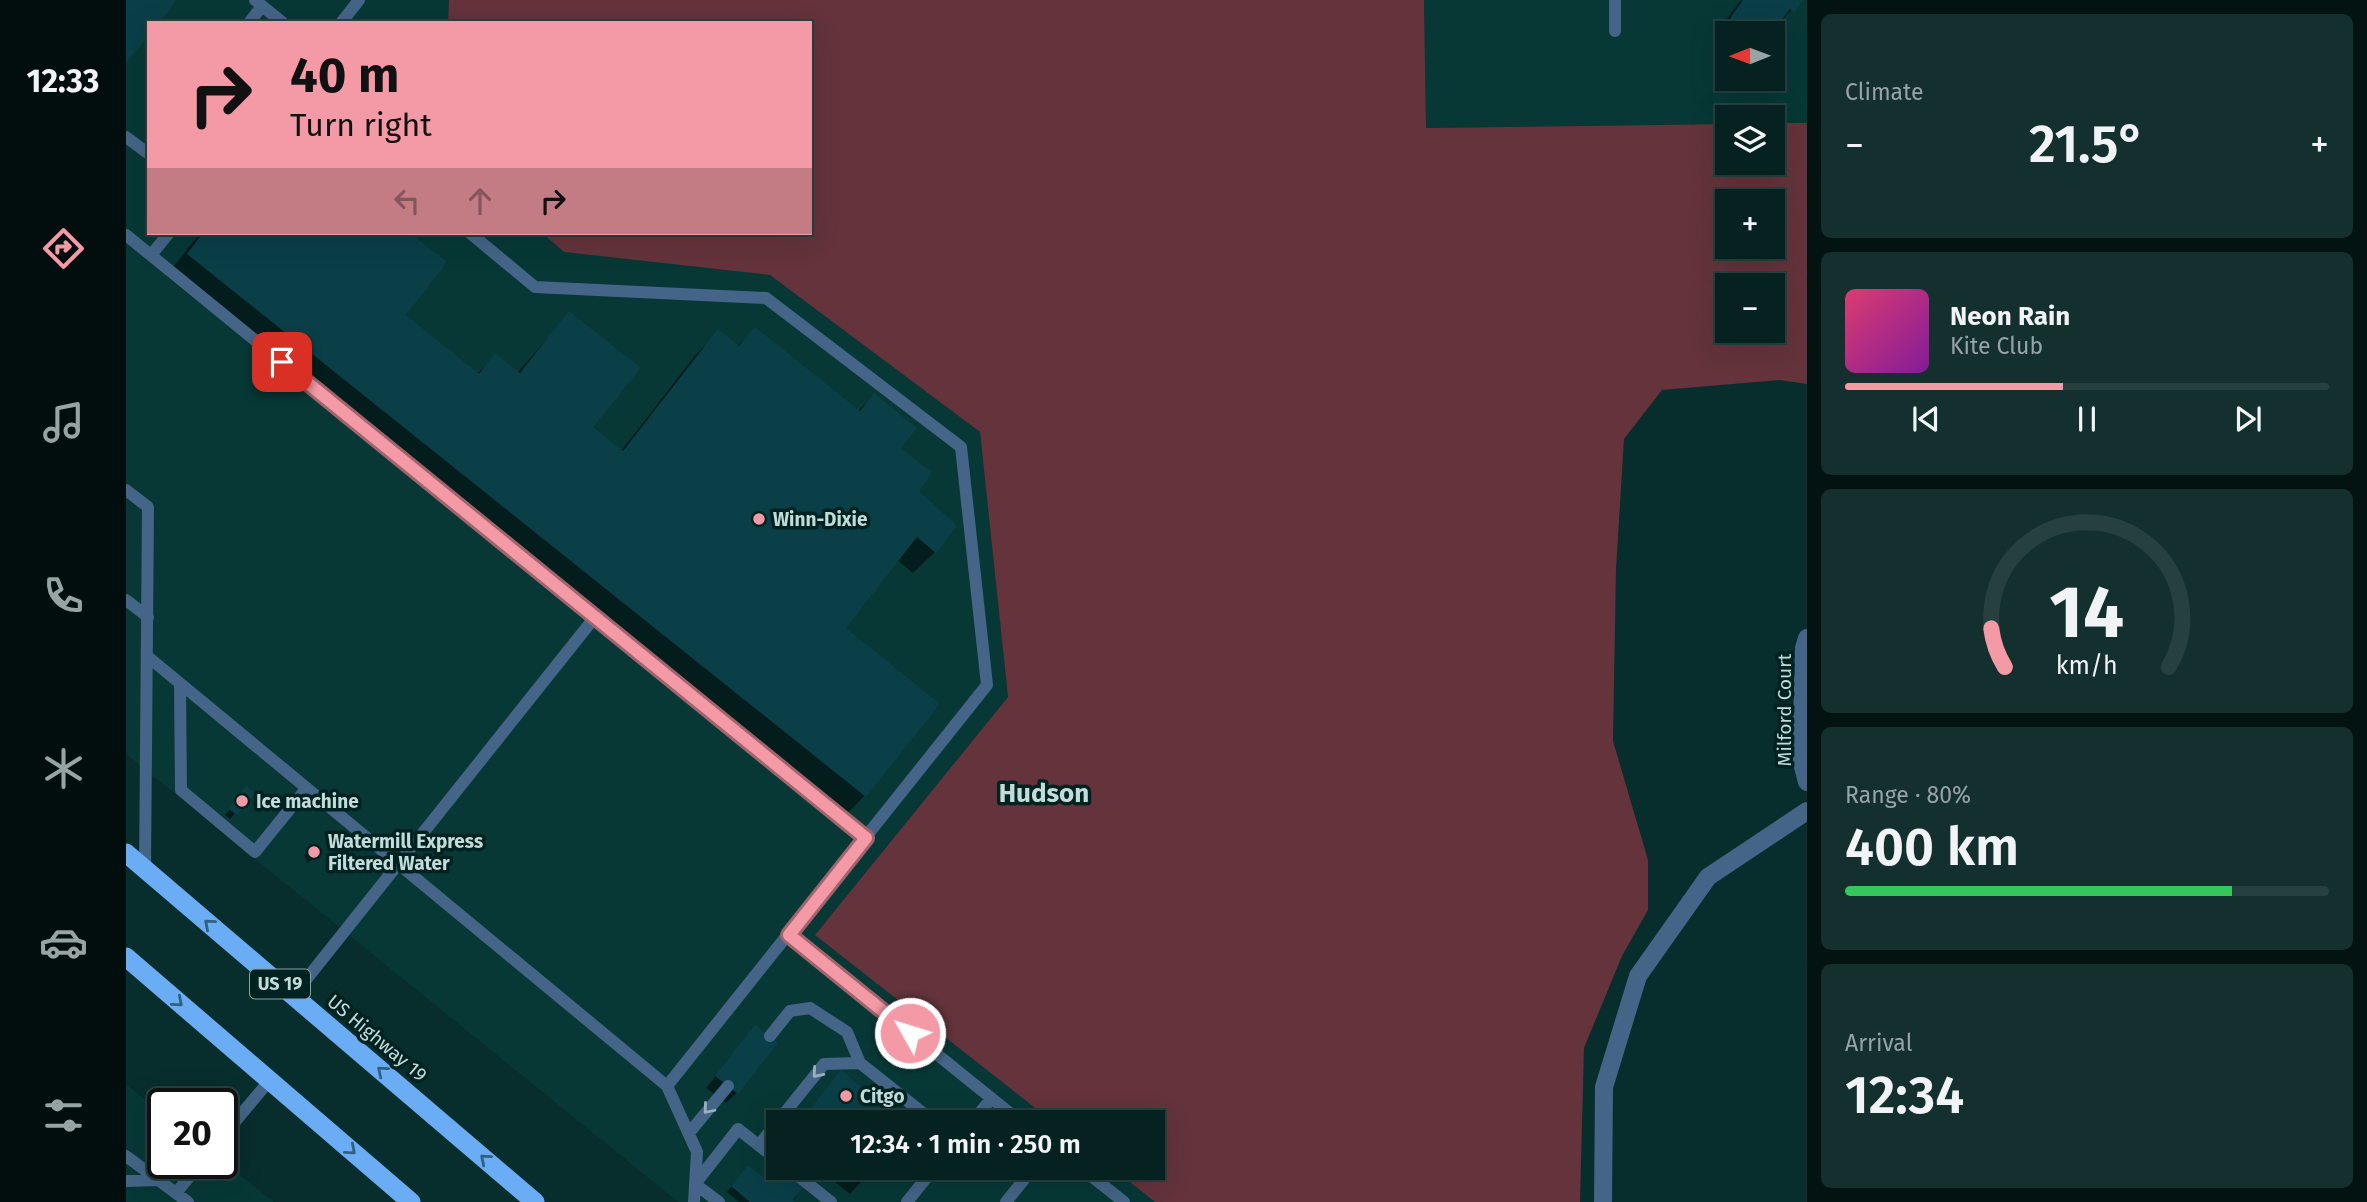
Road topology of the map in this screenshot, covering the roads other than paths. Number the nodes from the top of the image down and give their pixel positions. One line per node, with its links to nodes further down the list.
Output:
1 (359, 0): 6 (lane)
2 (1615, 0): 7 (lane)
3 (259, 3): 4 (lane); 5 (lane)
4 (250, 21)
5 (281, 21)
6 (343, 21)
7 (1615, 31)
8 (126, 137): 9 (lane)
9 (147, 152)
10 (126, 234): 13 (lane)
11 (167, 235): 13 (lane)
12 (472, 235): 24 (lane)
13 (151, 255): 17 (lane)
14 (126, 490): 16 (lane)
15 (126, 600): 16 (lane)
16 (148, 617): 19 (lane)
17 (595, 617): 24 (lane); 26 (lane)
18 (1807, 638): 21 (street, Milford Court)
19 (147, 656): 20 (lane); 27 (lane)
20 (180, 684): 22 (lane); 22 (lane)
21 (1807, 782)
22 (306, 789): 26 (lane)
23 (1807, 811): 63 (street)
24 (866, 838): 28 (lane)
25 (126, 853): 27 (highway, US Highway 19 / US 19)
26 (398, 864): 30 (lane); 34 (lane)
27 (145, 869): 30 (highway, US Highway 19 / US 19, one-way to 27)
28 (789, 935): 34 (lane); 36 (lane)
29 (126, 957): 33 (highway, one-way to 33)
30 (293, 996): 56 (highway, US Highway 19 / US 19, one-way to 30)
31 (770, 1036): 32 (lane)
32 (860, 1063): 37 (lane); 42 (lane, one-way to 42)
33 (270, 1080): 40 (lane); 55 (highway, one-way to 55)
34 (667, 1086): 41 (lane)
35 (728, 1086): 41 (lane, one-way to 41)
36 (991, 1099): 38 (lane); 39 (lane)
37 (919, 1110)
38 (982, 1110)
39 (1005, 1110)
40 (238, 1118)
41 (689, 1133): 52 (lane)
42 (759, 1145): 43 (lane); 52 (lane)
43 (766, 1151)
44 (126, 1156): 46 (lane)
45 (188, 1179): 53 (lane)
46 (158, 1180): 51 (lane); 53 (lane)
47 (803, 1180): 59 (lane)
48 (925, 1180): 60 (lane)
49 (1024, 1180): 61 (lane)
50 (1096, 1180): 62 (lane)
51 (126, 1181)
52 (695, 1184): 57 (lane); 58 (lane)
53 (176, 1193): 54 (lane)
54 (188, 1202)
55 (411, 1202)
56 (536, 1202)
57 (694, 1202)
58 (719, 1202)
59 (831, 1202)
60 (907, 1202)
61 (1006, 1202)
62 (1124, 1202)
63 (1603, 1202)

